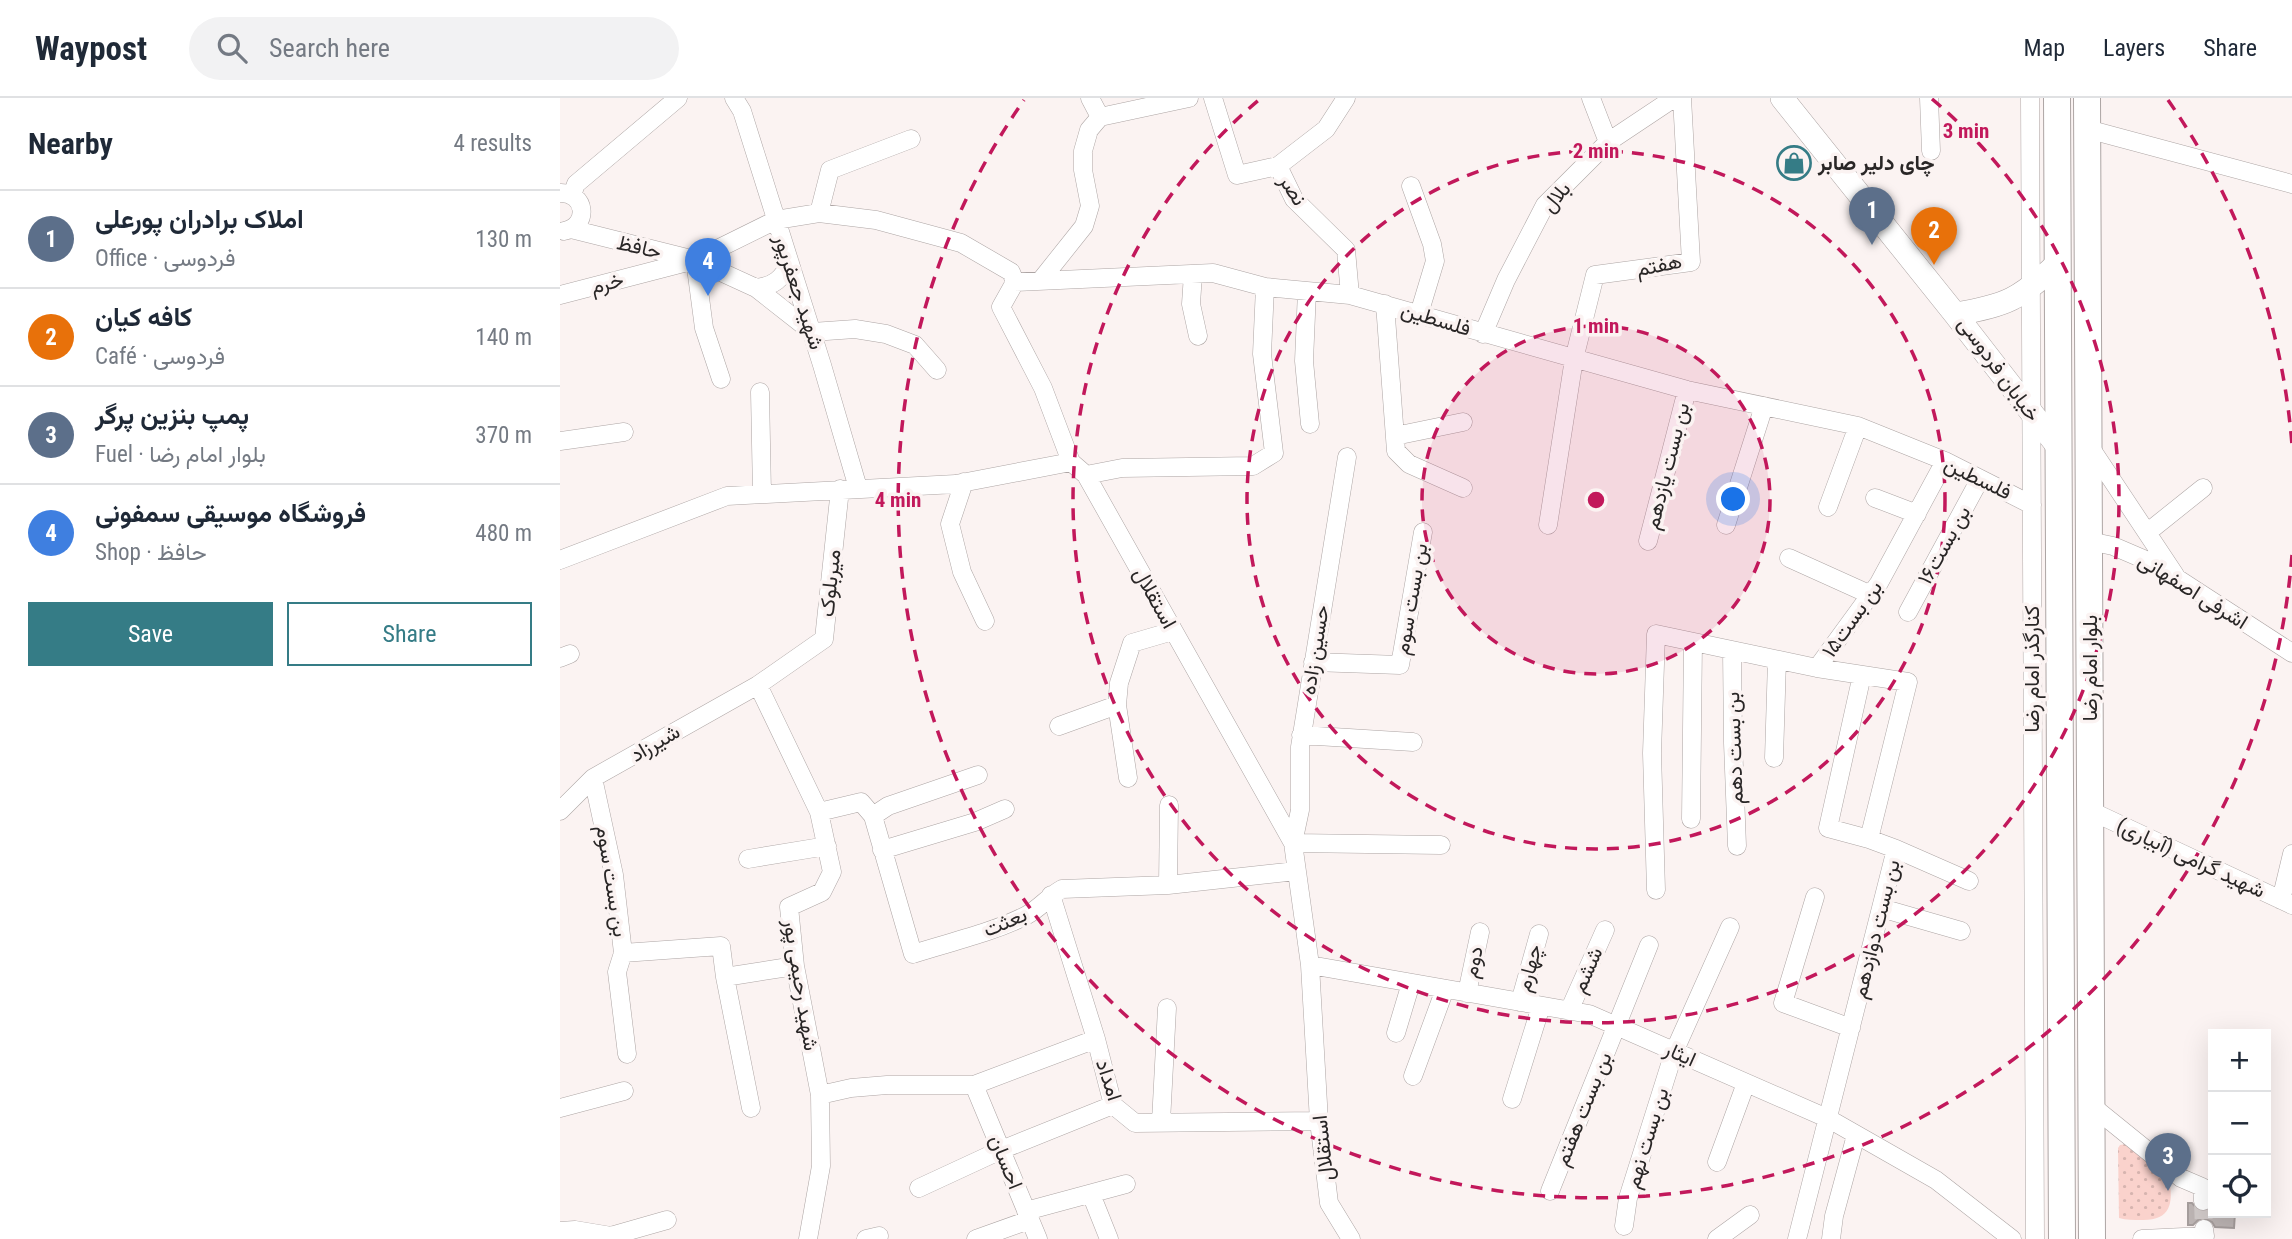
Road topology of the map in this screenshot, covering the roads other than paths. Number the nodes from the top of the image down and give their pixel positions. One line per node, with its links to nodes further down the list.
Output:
1 (678, 98): 23 (street)
2 (1090, 98): 15 (street)
3 (1189, 98): 15 (street)
4 (1213, 98): 20 (street)
5 (1346, 98): 20 (street, نصر)
6 (1591, 98): 18 (street)
7 (1674, 98): 18 (street, بلال)
8 (1682, 98): 45 (street, هفتم)
9 (1782, 98): 41 (main road)
10 (1929, 98): 19 (street)
11 (2030, 98): 35 (street, کنارگذر امام رضا)
12 (2057, 98): 28 (highway, بلوار امام رضا)
13 (2087, 98): 16 (highway, بلوار امام رضا)
14 (740, 100): 25 (street, شهید جعفرپور)
15 (1100, 117): 31 (street)
16 (2087, 129): 21 (street); 58 (highway, بلوار امام رضا)
17 (911, 139): 24 (street)
18 (1608, 142): 43 (street, بلال)
19 (1931, 151)
20 (1278, 166): 38 (street, نصر)
21 (2292, 184)
22 (1411, 186): 40 (street)
23 (566, 194): 26 (street)
24 (819, 213): 25 (street, خرم); 32 (street, خرم)
25 (776, 220): 27 (street, خرم); 29 (street, شهید جعفرپور)
26 (565, 230): 27 (street, حافظ)
27 (695, 260): 34 (street, حافظ); 37 (street, خرم); 47 (street)
28 (2058, 262): 35 (main road, خیابان فردوسی); 59 (highway, بلوار امام رضا)
29 (790, 263): 34 (street); 42 (street, شهید جعفرپور)
30 (1193, 274): 31 (street, فلسطین); 33 (street, فلسطین); 44 (street)
31 (1041, 281): 32 (street, فلسطین)
32 (1015, 282): 62 (street)
33 (1265, 287): 36 (street, فلسطین); 63 (street)
34 (756, 288): 42 (street, حافظ)
35 (2031, 289): 41 (main road, خیابان فردوسی); 51 (street, کنارگذر امام رضا)
36 (1307, 291): 38 (street, فلسطین); 53 (street)
37 (560, 295)
38 (1350, 295): 39 (street, فلسطین)
39 (1385, 304): 40 (street, فلسطین); 56 (street)
40 (1419, 314): 43 (street, فلسطین)
41 (1955, 314): 51 (main road, خیابان فردوسی)
42 (812, 332): 46 (street); 68 (street, شهید جعفرپور)
43 (1483, 334): 45 (street, فلسطین)
44 (1198, 336)
45 (1574, 359): 48 (street, فلسطین); 74 (street)
46 (937, 370)
47 (721, 379)
48 (1687, 390): 50 (street, فلسطین); 78 (street, بن بست یازدهم)
49 (760, 392): 69 (street)
50 (1763, 406): 54 (street, فلسطین); 75 (street)
51 (2031, 414): 59 (main road, خیابان فردوسی); 71 (street, کنارگذر امام رضا)
52 (1463, 422): 56 (street)
53 (1310, 424)
54 (1858, 426): 61 (street, فلسطین); 72 (street)
55 (624, 432): 57 (street)
56 (1395, 436): 66 (street)
57 (560, 441)
58 (2090, 447): 77 (street); 79 (highway, بلوار امام رضا)
59 (2059, 448): 117 (highway, بلوار امام رضا)
60 (1347, 457): 91 (street, حسین زاده)
61 (1945, 461): 64 (street, فلسطین); 73 (street, بن بست۱۵)
62 (1071, 462): 63 (street, استقلال); 65 (street)
63 (1086, 475): 86 (street, استقلال)
64 (1980, 479): 71 (street, فلسطین); 84 (street, بن بست۱۶)
65 (964, 482): 68 (street); 85 (street)
66 (1463, 488)
67 (2203, 488): 77 (street)
68 (849, 489): 69 (street); 94 (street, میربلوک)
69 (762, 494): 81 (street)
70 (1875, 498): 73 (street)
71 (2032, 505): 115 (street, کنارگذر امام رضا)
72 (1828, 507)
73 (1917, 514): 83 (street, بن بست۱۵)
74 (1548, 525)
75 (1726, 525)
76 (1423, 532): 91 (street, بن بست سوم)
77 (2148, 533): 82 (street)
78 (1648, 541)
79 (2089, 541): 82 (street, اشرفی اصفهانی); 106 (highway, بلوار امام رضا)
80 (1790, 558): 83 (street)
81 (560, 561)
82 (2179, 580): 89 (street, اشرفی اصفهانی)
83 (1871, 595): 92 (street, بن بست۱۵)
84 (1908, 612)
85 (985, 621)
86 (1173, 631): 95 (street); 111 (street, استقلال)
87 (1693, 642): 88 (street, بن بست۱۵); 109 (street); 124 (street, بن بست۱۵)
88 (1732, 650): 90 (street, بن بست۱۵); 114 (street, بن بست دهم)
89 (2292, 653)
90 (1777, 660): 92 (street, بن بست۱۵); 99 (street)
91 (1313, 662): 97 (street, حسین زاده)
92 (1817, 668): 93 (street, بن بست دوازدهم)
93 (1863, 675): 110 (street); 110 (street, بن بست دوازدهم)
94 (758, 685): 101 (street, شیرزاد); 107 (street, شهید رحیمی پور)
95 (1117, 705): 96 (street); 102 (street)
96 (1059, 726)
97 (1301, 736): 98 (street); 111 (street, حسین زاده)
98 (1413, 741)
99 (1774, 758)
100 (978, 775): 108 (street)
101 (593, 778): 105 (street, شیرزاد); 135 (street, بن بست سوم)
102 (1128, 778)
103 (1169, 806): 123 (street)
104 (1004, 809): 118 (street)
105 (560, 811)
106 (2091, 811): 127 (street, شهید گرامی (آبیاری)); 161 (highway, بلوار امام رضا)
107 (819, 812): 108 (street); 113 (street, شهید رحیمی پور)
108 (873, 816): 118 (street, بعثت)
109 (1691, 819)
110 (1869, 839): 116 (street, بن بست دوازدهم)
111 (1293, 843): 112 (street); 121 (street, استقلال)
112 (1441, 845)
113 (827, 846): 120 (street); 137 (street, شهید رحیمی پور)
114 (1737, 846)
115 (2033, 847): 117 (street); 146 (street, کنارگذر امام رضا)
116 (1896, 849): 122 (street); 128 (street, بن بست دوازدهم)
117 (2060, 849): 147 (highway, بلوار امام رضا)
118 (883, 850): 125 (street, بعثت)
119 (2292, 854): 127 (street)
120 (748, 859)
121 (1296, 871): 123 (street, بعثت); 136 (street, استقلال)
122 (1969, 881)
123 (1168, 885): 125 (street, بعثت)
124 (1656, 890)
125 (1051, 895): 151 (street, امداد)
126 (1815, 897): 149 (street)
127 (2287, 902)
128 (1881, 908): 131 (street); 149 (street, بن بست دوازدهم)
129 (1730, 927): 152 (street)
130 (1605, 930): 145 (street, ششم)
131 (1961, 931)
132 (1480, 932): 141 (street, دوم)
133 (1539, 934): 142 (street, چهارم)
134 (1649, 945): 148 (street, بن بست هفتم)
135 (623, 953): 138 (street, بن بست سوم); 153 (street)
136 (1310, 965): 139 (street, ایثار); 165 (street, استقلال)
137 (794, 966): 138 (street); 158 (street, شهید رحیمی پور)
138 (725, 977): 163 (street)
139 (1411, 983): 140 (street, ایثار); 150 (street)
140 (1445, 989): 141 (street, ایثار); 154 (street)
141 (1467, 993): 142 (street, ایثار)
142 (1520, 1002): 143 (street, ایثار)
143 (1541, 1006): 145 (street, ایثار); 159 (street)
144 (1167, 1008): 166 (street)
145 (1569, 1011): 148 (street, ایثار)
146 (2034, 1021): 147 (street); 190 (street, کنارگذر امام رضا)
147 (2062, 1022): 191 (highway, بلوار امام رضا)
148 (1616, 1026): 152 (street, ایثار); 172 (street, بن بست هفتم)
149 (1852, 1028): 164 (street, بن بست دوازدهم)
150 (1396, 1033)
151 (1096, 1039): 156 (street); 160 (street, امداد)
152 (1674, 1052): 155 (street, ایثار); 178 (street, بن بست نهم)
153 (627, 1054)
154 (1413, 1076)
155 (1746, 1083): 164 (street, ایثار); 169 (street)
156 (974, 1085): 158 (street); 168 (street, احسان)
157 (624, 1091): 162 (street)
158 (820, 1095): 181 (street, شهید رحیمی پور)
159 (1513, 1100)
160 (1113, 1105): 166 (street, امداد); 168 (street)
161 (2092, 1107): 174 (street); 192 (highway, بلوار امام رضا)
162 (560, 1108)
163 (751, 1108)
164 (1829, 1119): 167 (street, ایثار); 187 (street, بن بست دوازدهم)
165 (1319, 1121): 166 (street, امداد); 185 (street, استقلال)
166 (1161, 1122)
167 (1856, 1135): 188 (street); 189 (street, ایثار)
168 (1000, 1150): 171 (street); 175 (street, احسان)
169 (1717, 1162)
170 (1126, 1184): 173 (street)
171 (919, 1188)
172 (1550, 1191)
173 (1091, 1194): 175 (street); 184 (street)
174 (2203, 1201)
175 (1028, 1215): 182 (street); 183 (street, احسان)
176 (1750, 1215): 186 (street)
177 (667, 1220): 180 (street)
178 (1624, 1226)
179 (2204, 1229): 193 (street)
180 (560, 1231)
181 (809, 1239)
182 (976, 1239)
183 (1038, 1239)
184 (1110, 1239)
185 (1351, 1239)
186 (1717, 1239)
187 (1797, 1239)
188 (1831, 1239)
189 (2012, 1239)
190 (2035, 1239)
191 (2062, 1239)
192 (2092, 1239)
193 (2142, 1239)

